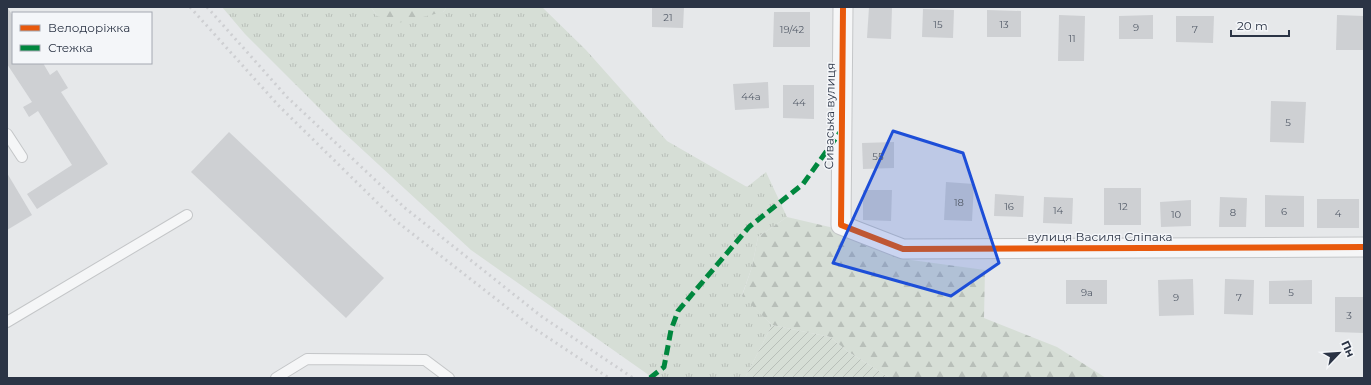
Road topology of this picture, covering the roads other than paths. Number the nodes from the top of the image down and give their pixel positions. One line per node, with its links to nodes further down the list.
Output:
1 (843, 7): 5 (street, Сиваська вулиця)
2 (7, 134): 3 (lane)
3 (22, 157)
4 (187, 214): 7 (lane)
5 (841, 225): 6 (street, вулиця Василя Сліпака)
6 (1364, 247)
7 (7, 322)
8 (276, 378): 9 (lane)
9 (449, 378)

